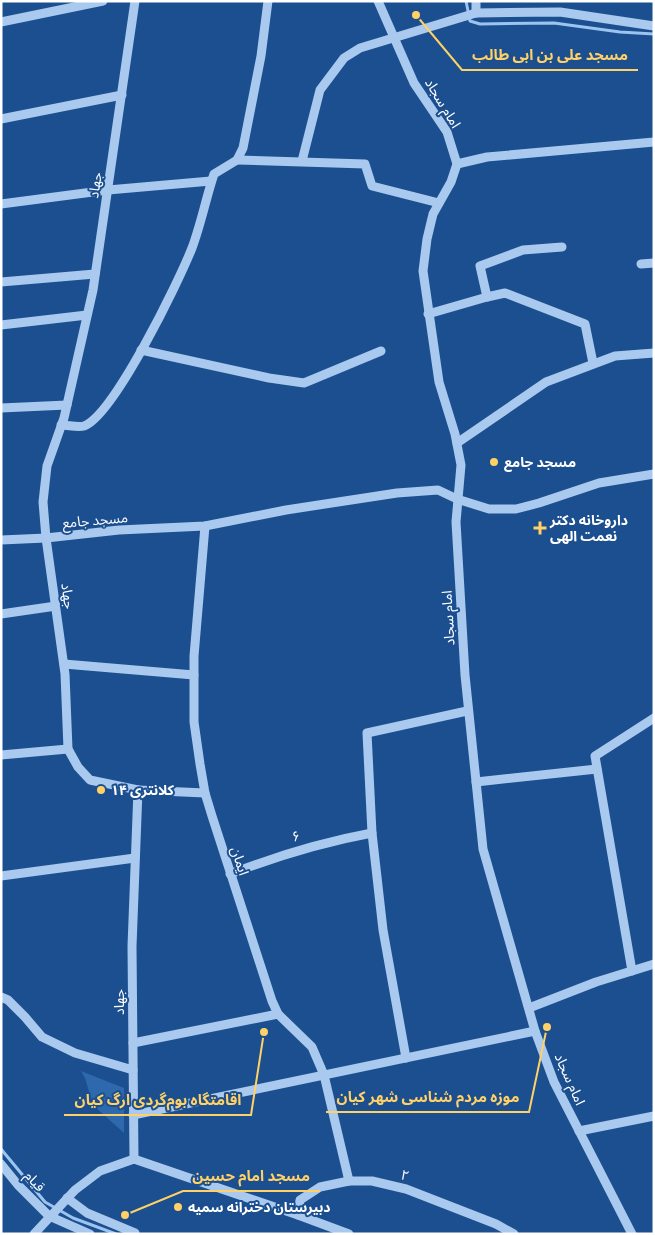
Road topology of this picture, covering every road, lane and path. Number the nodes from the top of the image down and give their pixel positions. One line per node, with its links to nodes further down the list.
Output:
1 (103, 1): 7 (street)
2 (135, 1): 10 (street, جهاد)
3 (268, 1): 13 (street)
4 (378, 1): 9 (street, امام سجاد)
5 (476, 1): 6 (street)
6 (476, 12): 8 (street); 9 (street)
7 (1, 22)
8 (654, 26)
9 (393, 37): 14 (street); 15 (street, امام سجاد)
10 (122, 95): 11 (street); 17 (street, جهاد)
11 (1, 119)
12 (654, 142): 15 (street)
13 (237, 160): 14 (street); 16 (street)
14 (302, 161): 18 (street)
15 (457, 164): 18 (street, امام سجاد)
16 (211, 181): 17 (street); 29 (street)
17 (108, 190): 19 (street); 23 (street, جهاد)
18 (439, 203): 26 (street, امام سجاد)
19 (1, 204)
20 (562, 247): 25 (street)
21 (654, 263): 22 (street)
22 (641, 264)
23 (95, 274): 24 (street); 27 (street, جهاد)
24 (1, 282)
25 (487, 296): 26 (street); 32 (street)
26 (428, 314): 36 (street, امام سجاد)
27 (87, 315): 28 (street); 33 (street, جهاد)
28 (1, 325)
29 (141, 350): 30 (street); 35 (street)
30 (381, 352)
31 (654, 353): 32 (street)
32 (594, 363): 36 (street)
33 (67, 405): 34 (street); 35 (street, جهاد)
34 (1, 408)
35 (61, 425): 40 (street, جهاد)
36 (457, 443): 38 (street, امام سجاد)
37 (654, 474): 38 (street, مسجد جامع)
38 (457, 499): 39 (street, مسجد جامع); 46 (street, امام سجاد)
39 (205, 526): 40 (street, مسجد جامع); 45 (street, ایمان)
40 (46, 538): 41 (street, مسجد جامع); 42 (street, جهاد)
41 (1, 540)
42 (56, 606): 43 (street); 44 (street, جهاد)
43 (1, 614)
44 (64, 664): 45 (street); 48 (street, جهاد)
45 (194, 675): 53 (street, ایمان)
46 (468, 711): 51 (street, امام سجاد); 54 (street)
47 (654, 718): 50 (street)
48 (68, 749): 49 (street); 52 (street, جهاد)
49 (1, 755)
50 (597, 769): 51 (street); 59 (street)
51 (476, 782): 61 (street, امام سجاد)
52 (138, 790): 53 (street); 55 (street, جهاد)
53 (205, 793): 56 (street, ایمان)
54 (372, 833): 56 (street, ۶); 65 (street)
55 (135, 858): 57 (street); 64 (street, جهاد)
56 (230, 874): 62 (street, ایمان)
57 (1, 876)
58 (654, 964): 59 (street)
59 (632, 971): 61 (street)
60 (1, 997): 66 (street)
61 (529, 1008): 63 (street, امام سجاد)
62 (278, 1014): 64 (street); 67 (street, ایمان)
63 (535, 1031): 65 (street); 70 (street, امام سجاد)
64 (133, 1043): 66 (street, جهاد)
65 (406, 1058): 67 (street)
66 (133, 1070): 68 (street, جهاد)
67 (324, 1076): 68 (street); 73 (street, ایمان)
68 (134, 1115): 71 (street, جهاد)
69 (654, 1116): 70 (street)
70 (579, 1130): 83 (street, امام سجاد)
71 (134, 1159): 74 (street); 75 (street)
72 (1, 1164): 76 (street, قیام)
73 (349, 1181): 75 (street, ۲); 82 (street, ۲)
74 (67, 1198): 76 (street); 77 (street)
75 (298, 1215): 81 (street)
76 (50, 1217): 78 (street); 79 (street); 80 (street)
77 (135, 1233)
78 (34, 1234)
79 (41, 1234)
80 (90, 1234)
81 (349, 1234)
82 (514, 1234)
83 (632, 1234)

